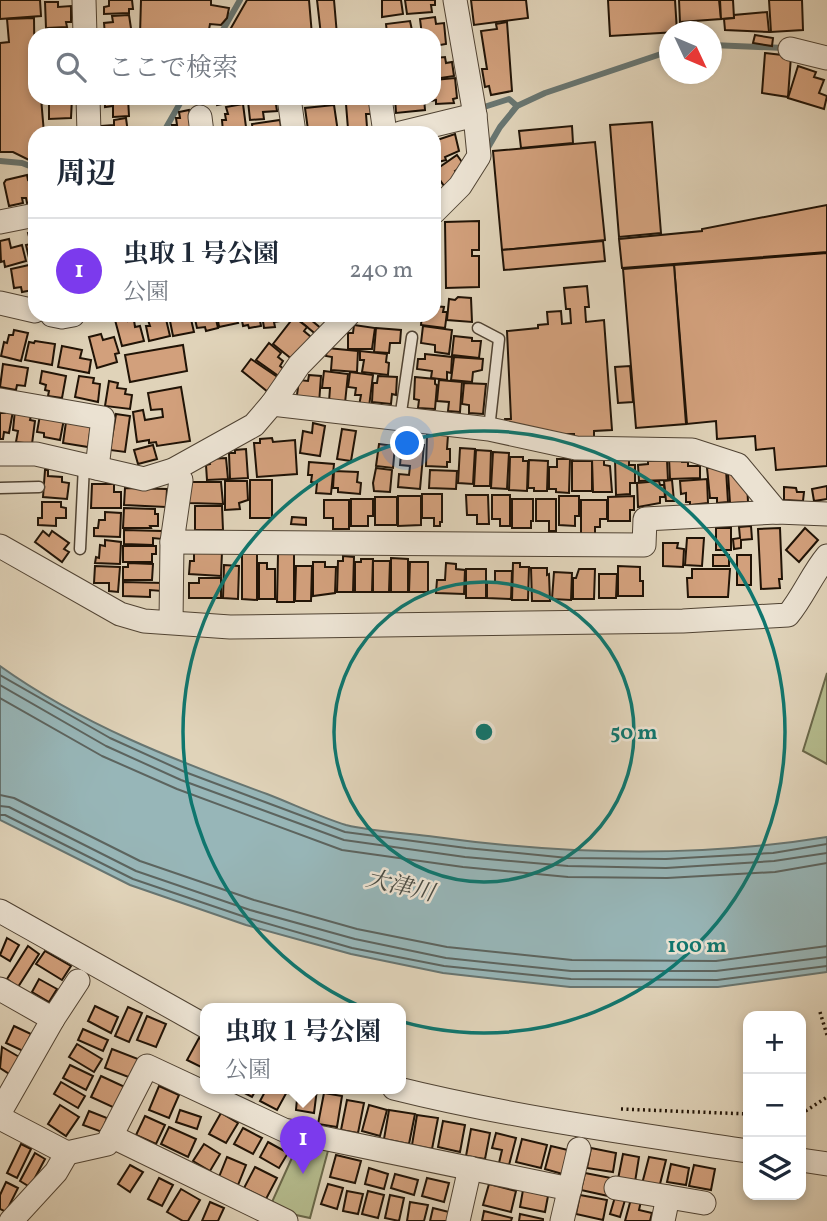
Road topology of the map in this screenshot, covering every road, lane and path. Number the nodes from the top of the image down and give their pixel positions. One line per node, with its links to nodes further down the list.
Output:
1 (83, 0): 3 (street)
2 (455, 0): 9 (street)
3 (85, 28)
4 (790, 49): 5 (street)
5 (827, 58)
6 (88, 105): 10 (street)
7 (290, 105): 11 (street)
8 (381, 105): 12 (street)
9 (475, 116): 13 (street); 14 (street)
10 (89, 126)
11 (293, 126)
12 (384, 126)
13 (431, 126)
14 (441, 205)
15 (28, 216): 16 (street)
16 (0, 222)
17 (0, 303): 18 (street)
18 (28, 309)
19 (341, 322): 23 (street)
20 (478, 328): 25 (lane)
21 (412, 337): 24 (lane)
22 (0, 400): 27 (street)
23 (272, 404): 24 (street); 28 (street)
24 (400, 419): 25 (street)
25 (488, 429): 31 (street)
26 (0, 454): 27 (street)
27 (90, 467): 28 (street); 35 (lane)
28 (173, 470): 33 (street)
29 (39, 487): 30 (lane)
30 (0, 488)
31 (776, 512): 32 (street); 33 (street)
32 (827, 514)
33 (172, 542): 37 (street)
34 (0, 546): 37 (street)
35 (80, 549)
36 (827, 556): 37 (street)
37 (171, 622)
38 (0, 911): 43 (street)
39 (78, 981): 42 (street)
40 (0, 989): 42 (street)
41 (820, 1012): 44 (path)
42 (53, 1019): 51 (street)
43 (200, 1023)
44 (827, 1035)
45 (200, 1091): 54 (street)
46 (406, 1091): 56 (street)
47 (207, 1094): 60 (street)
48 (827, 1097): 50 (path)
49 (618, 1108): 52 (path)
50 (806, 1111)
51 (0, 1112)
52 (743, 1114)
53 (0, 1118): 57 (street)
54 (111, 1136): 57 (street); 66 (street)
55 (579, 1149): 62 (street)
56 (743, 1150)
57 (66, 1153): 65 (street)
58 (806, 1161): 59 (street)
59 (827, 1164)
60 (470, 1168): 62 (street); 67 (street)
61 (616, 1188): 63 (street)
62 (570, 1189): 68 (street)
63 (668, 1197): 64 (street); 69 (street)
64 (704, 1203)
65 (12, 1221)
66 (286, 1221)
67 (458, 1221)
68 (562, 1221)
69 (663, 1221)

